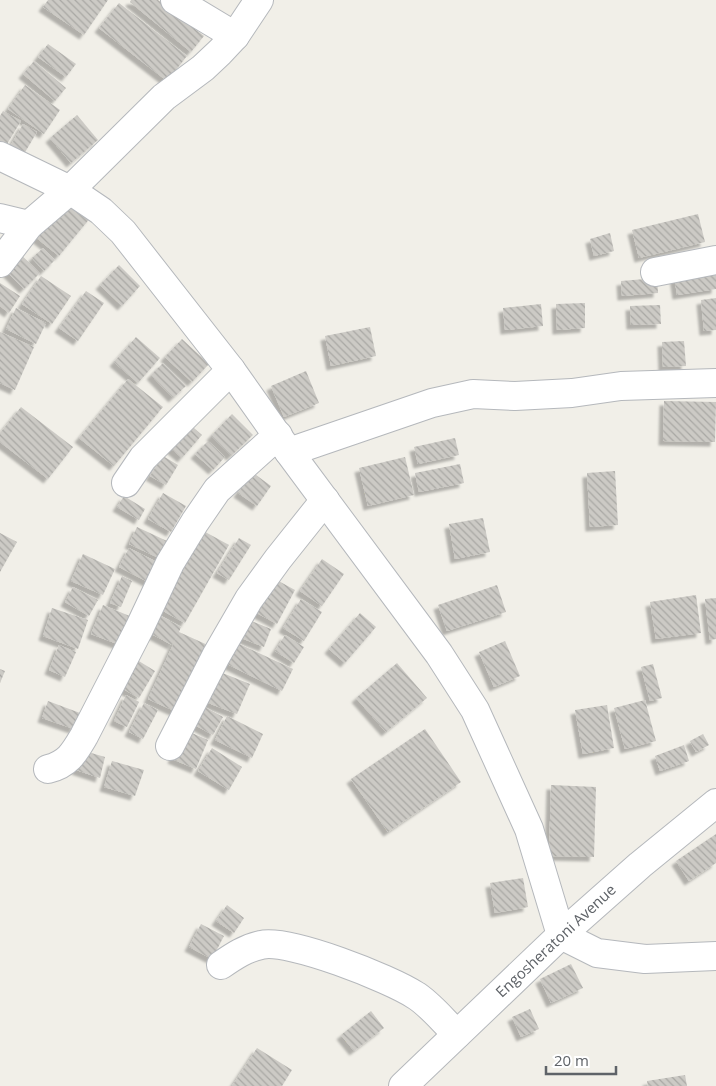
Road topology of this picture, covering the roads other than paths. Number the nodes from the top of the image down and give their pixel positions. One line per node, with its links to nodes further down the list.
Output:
1 (175, 0): 3 (street)
2 (259, 0): 3 (street)
3 (235, 36): 5 (street)
4 (0, 156): 5 (street)
5 (70, 190): 7 (street); 11 (street)
6 (0, 218): 7 (street)
7 (29, 225): 9 (street)
8 (716, 260): 10 (street)
9 (0, 262)
10 (655, 272)
11 (231, 370): 13 (street); 14 (street)
12 (716, 383): 13 (street)
13 (283, 443): 15 (street); 17 (street)
14 (126, 483)
15 (325, 500): 16 (street); 19 (street)
16 (170, 746)
17 (48, 769)
18 (716, 803): 19 (street, Engosheratoni Avenue)
19 (561, 935): 20 (street); 22 (street, Engosheratoni Avenue)
20 (716, 956)
21 (221, 965): 22 (street)
22 (457, 1034): 23 (street, Engosheratoni Avenue)
23 (403, 1086)

